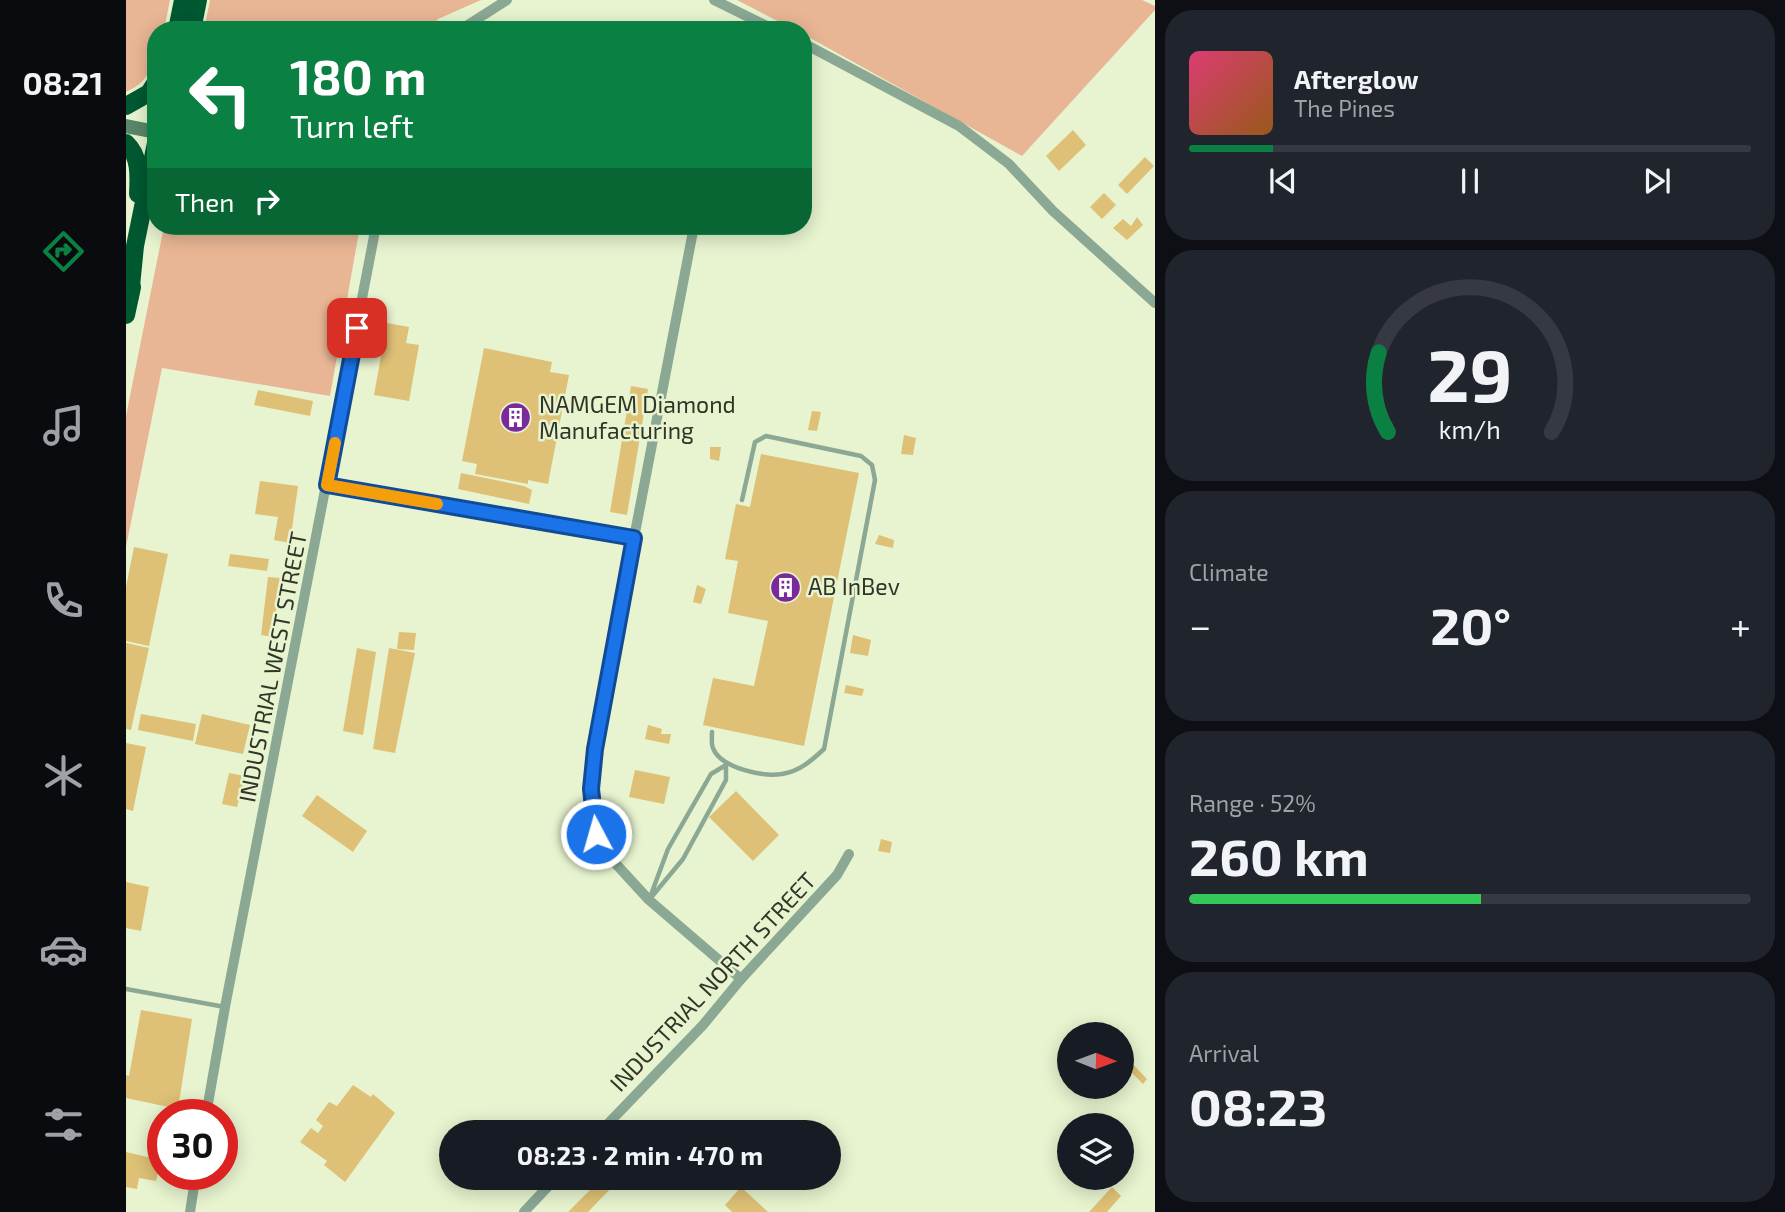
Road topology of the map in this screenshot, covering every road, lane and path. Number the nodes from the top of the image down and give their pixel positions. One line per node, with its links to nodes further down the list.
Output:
1 (183, 0): 5 (highway)
2 (198, 0): 6 (highway)
3 (507, 0): 7 (street)
4 (714, 0): 8 (street)
5 (177, 21)
6 (194, 21)
7 (474, 21)
8 (756, 21)
9 (812, 48): 21 (street)
10 (147, 94): 11 (highway)
11 (126, 106)
12 (126, 126): 13 (street)
13 (147, 130)
14 (126, 142): 19 (highway)
15 (147, 187): 19 (highway)
16 (147, 233): 20 (highway)
17 (374, 235): 23 (street, INDUSTRIAL WEST STREET)
18 (692, 235): 25 (street)
19 (135, 246): 20 (highway)
20 (130, 296): 22 (highway)
21 (1155, 303)
22 (126, 315)
23 (327, 485): 25 (street); 32 (street, INDUSTRIAL WEST STREET)
24 (742, 500): 27 (lane)
25 (634, 538): 29 (street)
26 (712, 732): 27 (lane)
27 (726, 765): 29 (lane); 29 (lane)
28 (849, 854): 30 (street, INDUSTRIAL NORTH STREET)
29 (649, 900): 30 (street)
30 (741, 979): 34 (street, INDUSTRIAL NORTH STREET)
31 (126, 989): 32 (lane)
32 (225, 1007): 33 (street, INDUSTRIAL WEST STREET)
33 (209, 1099)
34 (612, 1120)
35 (193, 1190): 37 (street)
36 (544, 1190): 38 (street)
37 (190, 1212)
38 (523, 1212)

